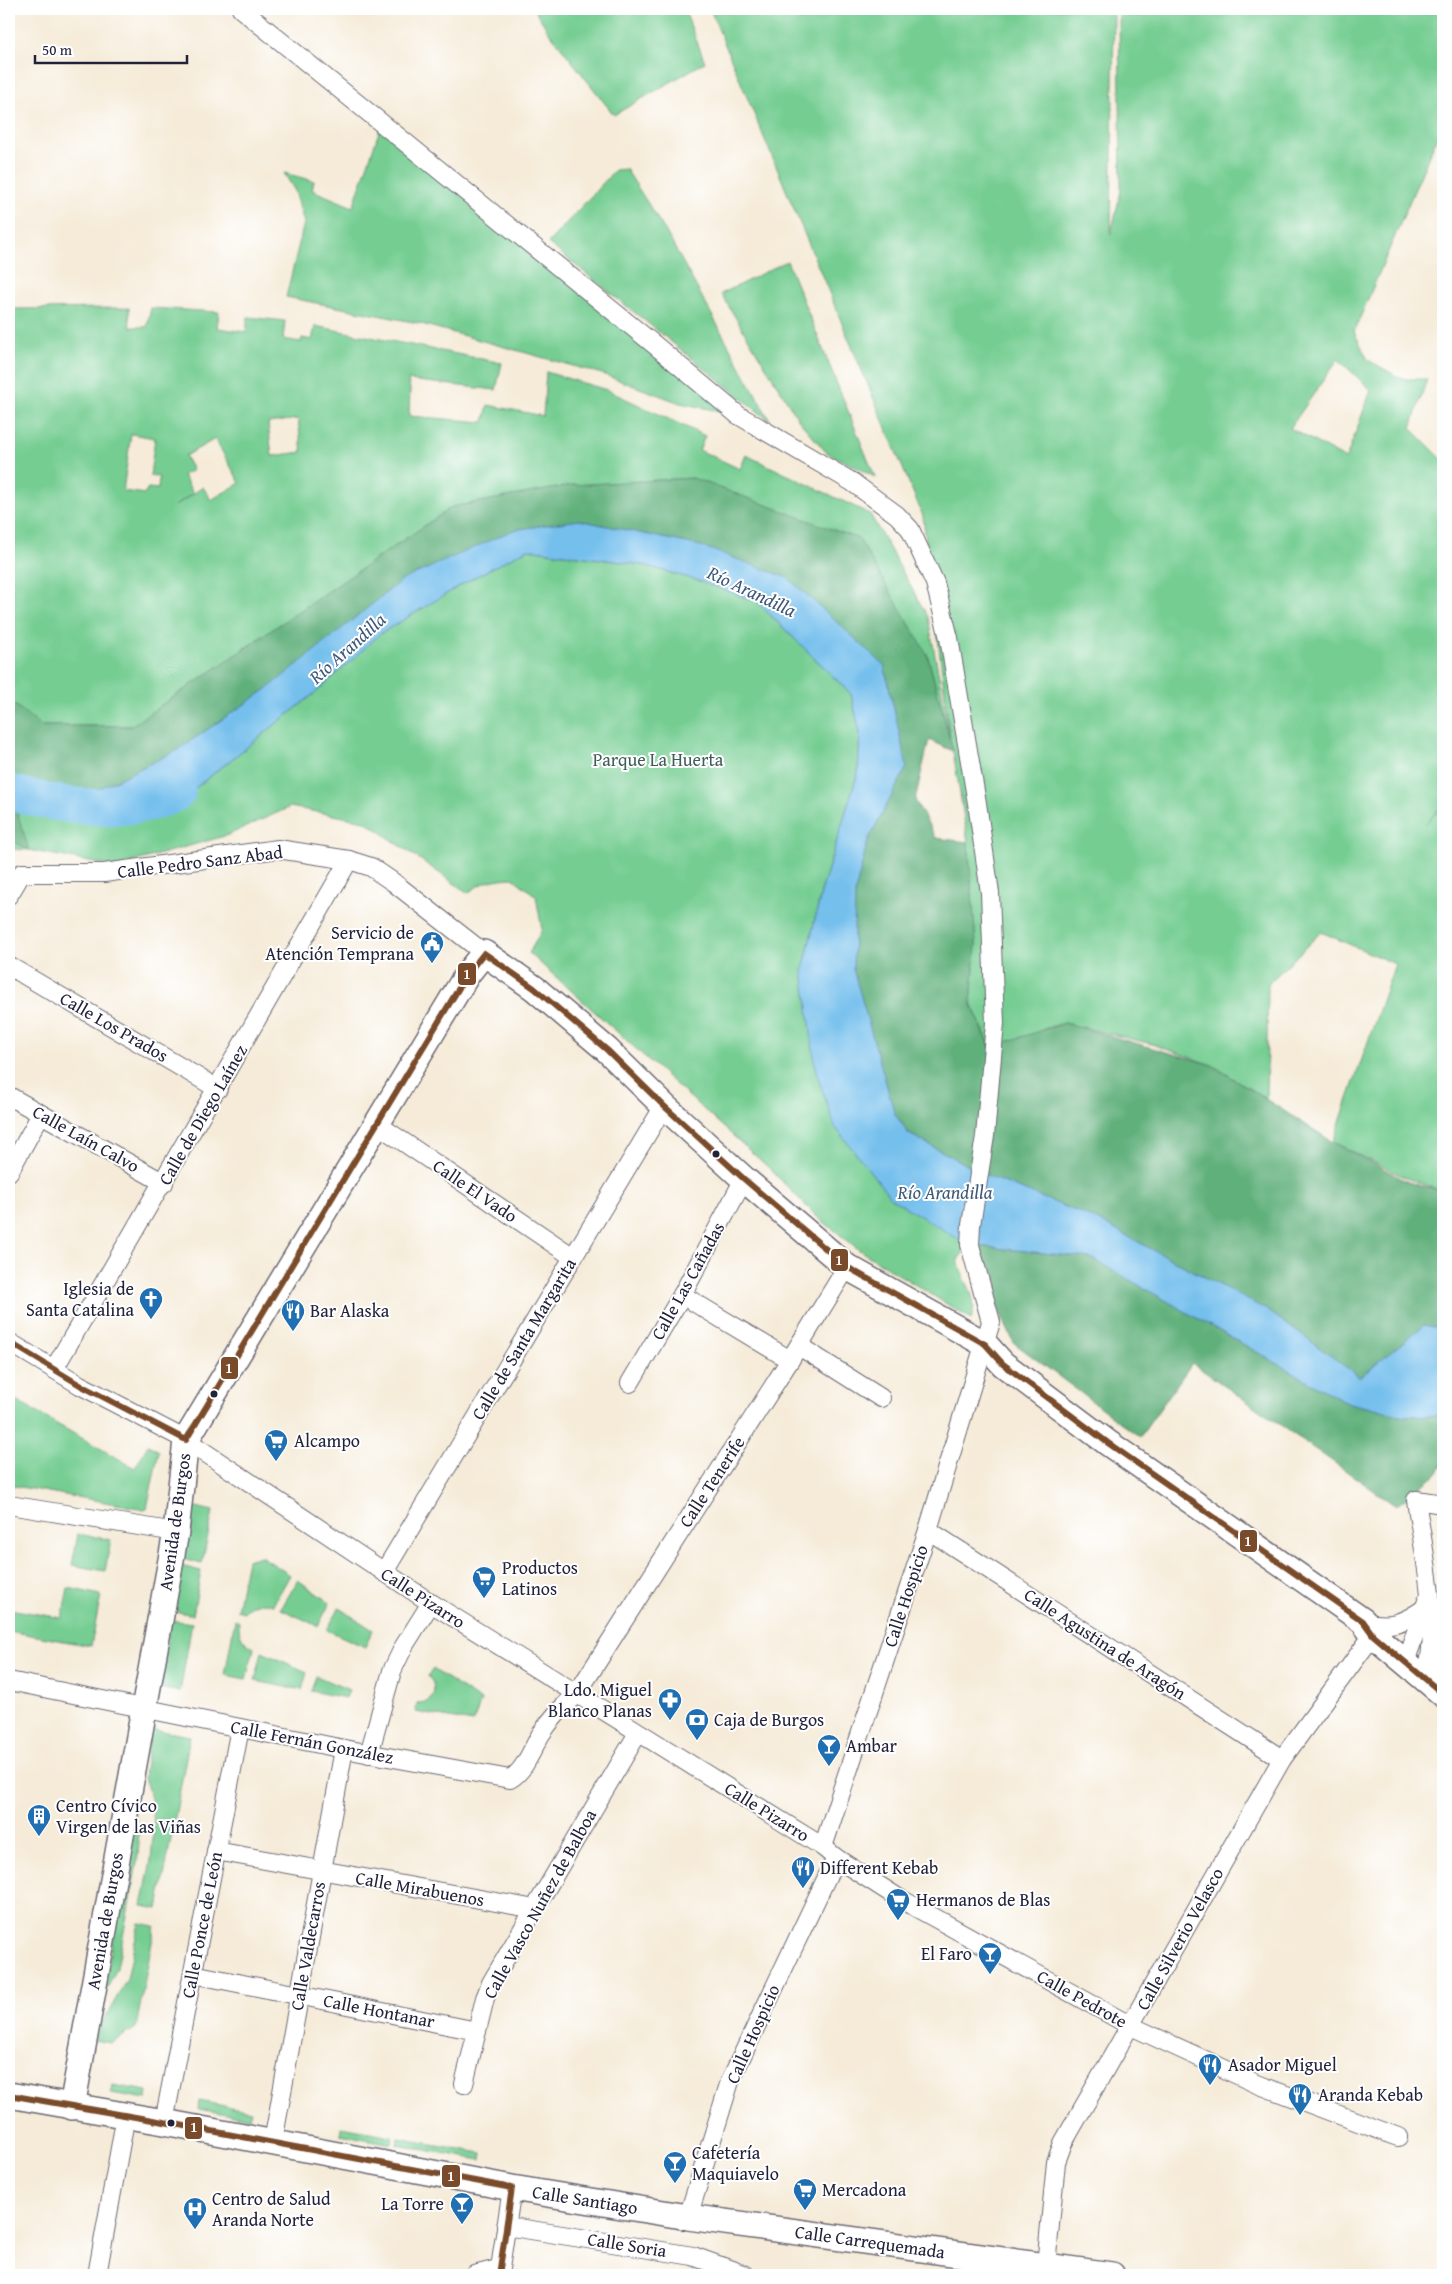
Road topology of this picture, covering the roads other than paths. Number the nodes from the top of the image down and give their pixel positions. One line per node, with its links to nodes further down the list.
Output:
1 (241, 9): 19 (street, Calle Hospicio)
2 (349, 860): 3 (street, Calle Pedro Sanz Abad); 4 (street, Calle Pedro Sanz Abad); 7 (street, Calle de Diego Laínez)
3 (9, 895)
4 (484, 953): 9 (street, Calle Pedro Sanz Abad); 11 (street, Avenida de Burgos)
5 (9, 966): 7 (street, Calle Los Prados)
6 (9, 979): 7 (street, Calle Los Prados)
7 (216, 1093): 14 (street, Calle de Diego Laínez)
8 (9, 1096): 10 (street, Calle Laín Calvo)
9 (664, 1106): 13 (street, Calle Pedro Sanz Abad); 15 (street, Calle de Santa Margarita)
10 (41, 1114): 12 (street); 14 (street, Calle Laín Calvo)
11 (376, 1124): 15 (street, Calle El Vado); 24 (street, Avenida de Burgos)
12 (9, 1172)
13 (744, 1178): 16 (street, Calle Pedro Sanz Abad); 17 (street, Calle Las Cañadas)
14 (164, 1183): 21 (street, Calle de Diego Laínez)
15 (573, 1257): 29 (street, Calle de Santa Margarita)
16 (847, 1266): 19 (street, Calle Pedro Sanz Abad); 20 (street, Calle Tenerife)
17 (682, 1295): 20 (street); 22 (street, Calle Las Cañadas)
18 (9, 1342): 21 (street, Calle Pizarro)
19 (985, 1344): 27 (street, Calle Hospicio); 32 (street, Calle Pedro Sanz Abad)
20 (795, 1353): 23 (street); 36 (street, Calle Tenerife)
21 (54, 1369): 24 (street, Calle Pizarro)
22 (630, 1383)
23 (881, 1398)
24 (186, 1440): 28 (street, Avenida de Burgos); 29 (street, Calle Pizarro)
25 (1443, 1504): 30 (street)
26 (9, 1505): 28 (street)
27 (928, 1530): 42 (street, Calle Agustina de Aragón); 44 (street, Calle Hospicio)
28 (176, 1532): 37 (street, Avenida de Burgos)
29 (384, 1572): 31 (street, Calle Pizarro)
30 (1427, 1601): 32 (street); 33 (street); 35 (street)
31 (431, 1603): 36 (street, Calle Pizarro); 41 (street)
32 (1368, 1628): 33 (street, Calle Pedro Sanz Abad); 42 (street, Calle Silverio Velasco)
33 (1405, 1662): 35 (street, Calle Pedro Sanz Abad)
34 (9, 1681): 37 (street, Calle Fernán González)
35 (1434, 1687)
36 (576, 1695): 39 (street, Calle Pizarro); 41 (street, Calle Fernán González)
37 (143, 1709): 38 (street, Calle Fernán González); 53 (street, Avenida de Burgos)
38 (240, 1728): 40 (street, Calle Fernán González); 43 (street, Calle Ponce de León)
39 (638, 1733): 44 (street, Calle Pizarro); 46 (street, Calle Vasco Nuñez de Balboa)
40 (344, 1750): 41 (street, Calle Fernán González); 45 (street, Calle Valdecarros)
41 (369, 1754)
42 (1282, 1759): 49 (street, Calle Silverio Velasco)
43 (216, 1852): 45 (street, Calle Mirabuenos); 47 (street, Calle Ponce de León)
44 (829, 1852): 49 (street, Calle Pedrote); 59 (street, Calle Hospicio)
45 (322, 1872): 46 (street, Calle Mirabuenos); 48 (street, Calle Valdecarros)
46 (535, 1909): 50 (street, Calle Vasco Nuñez de Balboa)
47 (193, 1974): 48 (street, Calle Hontanar); 55 (street, Calle Ponce de León)
48 (299, 1995): 50 (street, Calle Hontanar); 57 (street, Calle Valdecarros)
49 (1131, 2026): 56 (street, Calle Pedrote); 61 (street, Calle Silverio Velasco)
50 (476, 2031): 51 (street, Calle Vasco Nuñez de Balboa)
51 (464, 2084)
52 (9, 2095): 53 (street, Calle Santiago)
53 (72, 2107): 54 (street, Calle Santiago)
54 (126, 2115): 55 (street, Calle Santiago); 63 (street)
55 (164, 2122): 57 (street, Calle Santiago)
56 (1398, 2137)
57 (273, 2142): 58 (street, Calle Santiago)
58 (512, 2188): 59 (street, Calle Santiago); 60 (street)
59 (688, 2217): 61 (street, Calle Carrequemada)
60 (506, 2226): 62 (street); 65 (street, Calle Soria)
61 (1046, 2266): 66 (street, Calle Carrequemada)
62 (499, 2272): 64 (street)
63 (97, 2275)
64 (474, 2275)
65 (746, 2275)
66 (1112, 2275)

